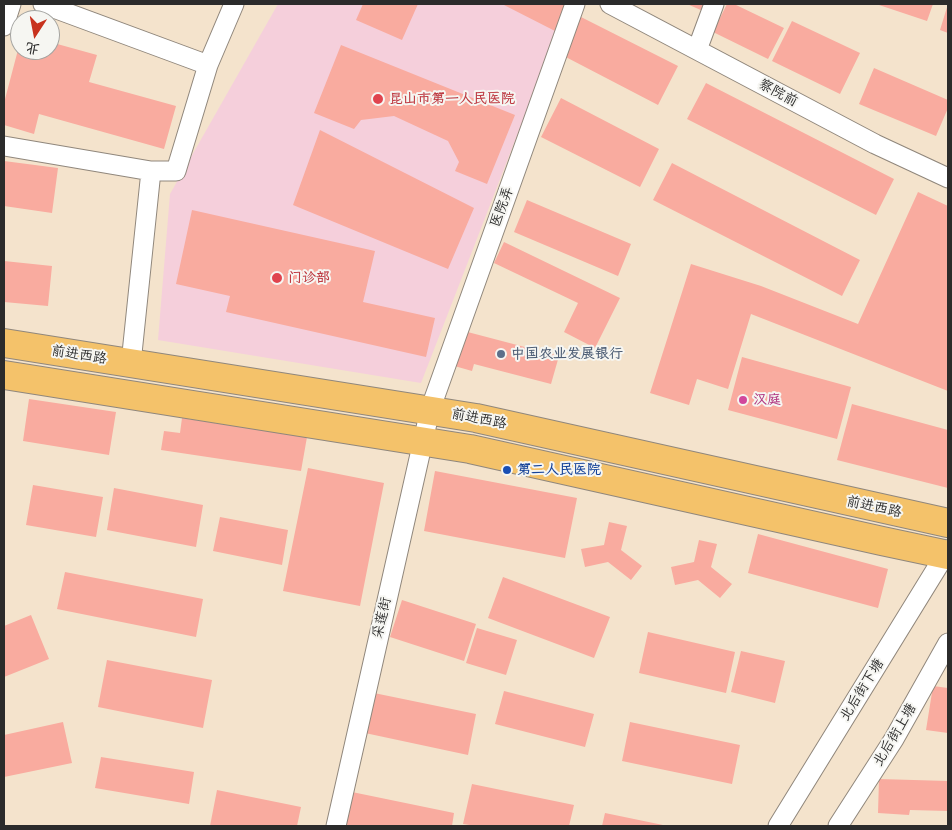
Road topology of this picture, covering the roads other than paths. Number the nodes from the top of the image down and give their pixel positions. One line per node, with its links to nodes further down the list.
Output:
1 (11, 4): 7 (street)
2 (44, 4): 9 (street)
3 (234, 4): 9 (street)
4 (575, 4): 16 (street, 医院弄)
5 (610, 4): 8 (street, 察院前)
6 (714, 4): 8 (street)
7 (4, 26)
8 (696, 50): 12 (street, 察院前)
9 (208, 65): 11 (street)
10 (4, 146): 11 (street)
11 (151, 171): 14 (street)
12 (948, 178)
13 (4, 343): 14 (main road, 前进西路)
14 (131, 363): 16 (main road, 前进西路)
15 (4, 375): 17 (main road)
16 (430, 410): 17 (street, 采莲街); 18 (main road, 前进西路)
17 (422, 441): 19 (main road); 21 (street, 采莲街)
18 (948, 523)
19 (947, 553): 22 (street, 北后街下塘)
20 (948, 645): 23 (street, 北后街上塘)
21 (336, 826)
22 (778, 826)
23 (838, 826)

